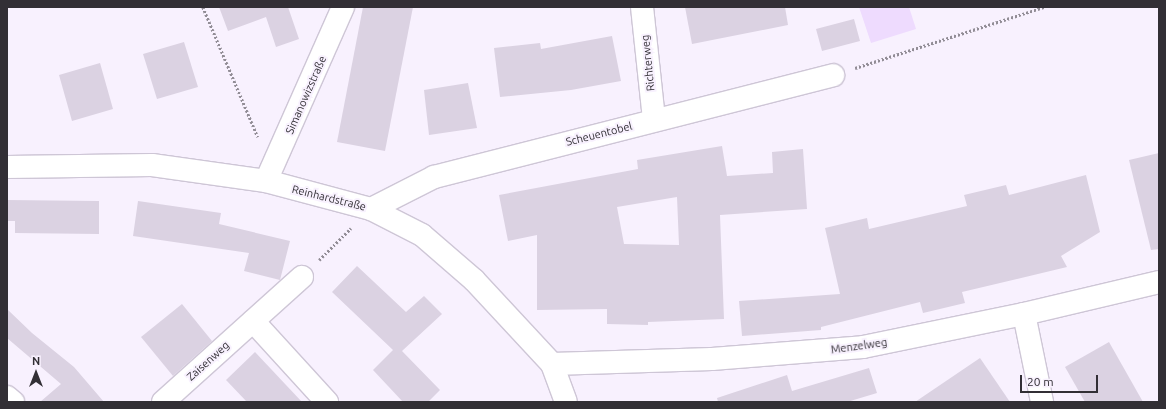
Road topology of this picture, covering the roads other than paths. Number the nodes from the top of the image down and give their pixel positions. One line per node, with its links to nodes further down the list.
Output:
1 (343, 7): 6 (street, Simanowizstraße)
2 (642, 7): 4 (street, Richterweg)
3 (833, 75): 4 (street, Scheuentobel)
4 (654, 120): 7 (street, Scheuentobel)
5 (7, 167): 6 (street, Reinhardstraße)
6 (266, 181): 7 (street, Reinhardstraße)
7 (371, 209): 12 (street, Reinhardstraße)
8 (302, 277): 11 (street, Zaisenweg)
9 (1159, 282): 10 (street, Menzelweg)
10 (1024, 314): 12 (street, Menzelweg); 18 (street)
11 (253, 321): 15 (street, Zaisenweg); 16 (street)
12 (552, 364): 17 (street, Reinhardstraße)
13 (7, 397): 14 (street)
14 (12, 402)
15 (163, 402)
16 (327, 402)
17 (566, 402)
18 (1042, 402)

